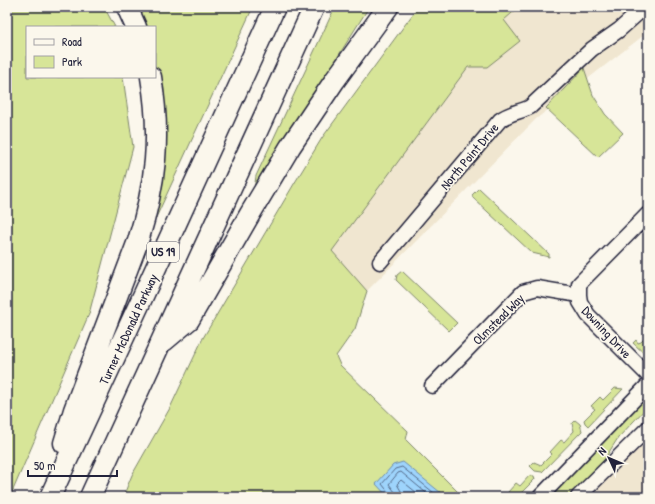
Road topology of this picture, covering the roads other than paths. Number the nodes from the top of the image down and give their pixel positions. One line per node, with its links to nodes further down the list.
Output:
1 (127, 7): 6 (highway)
2 (275, 7): 16 (highway, Turner McDonald Parkway / US 19)
3 (314, 7): 11 (highway, US 19)
4 (388, 7): 11 (highway)
5 (645, 7): 9 (street, North Point Drive)
6 (136, 26)
7 (151, 78): 16 (highway)
8 (648, 214): 10 (street, Downing Drive)
9 (380, 262)
10 (579, 295): 12 (street, Downing Drive); 14 (street, Olmstead Way)
11 (160, 343): 17 (highway, US 19)
12 (648, 375)
13 (648, 385): 18 (street)
14 (432, 386)
15 (648, 428): 19 (street)
16 (49, 497)
17 (90, 497)
18 (540, 497)
19 (578, 497)

